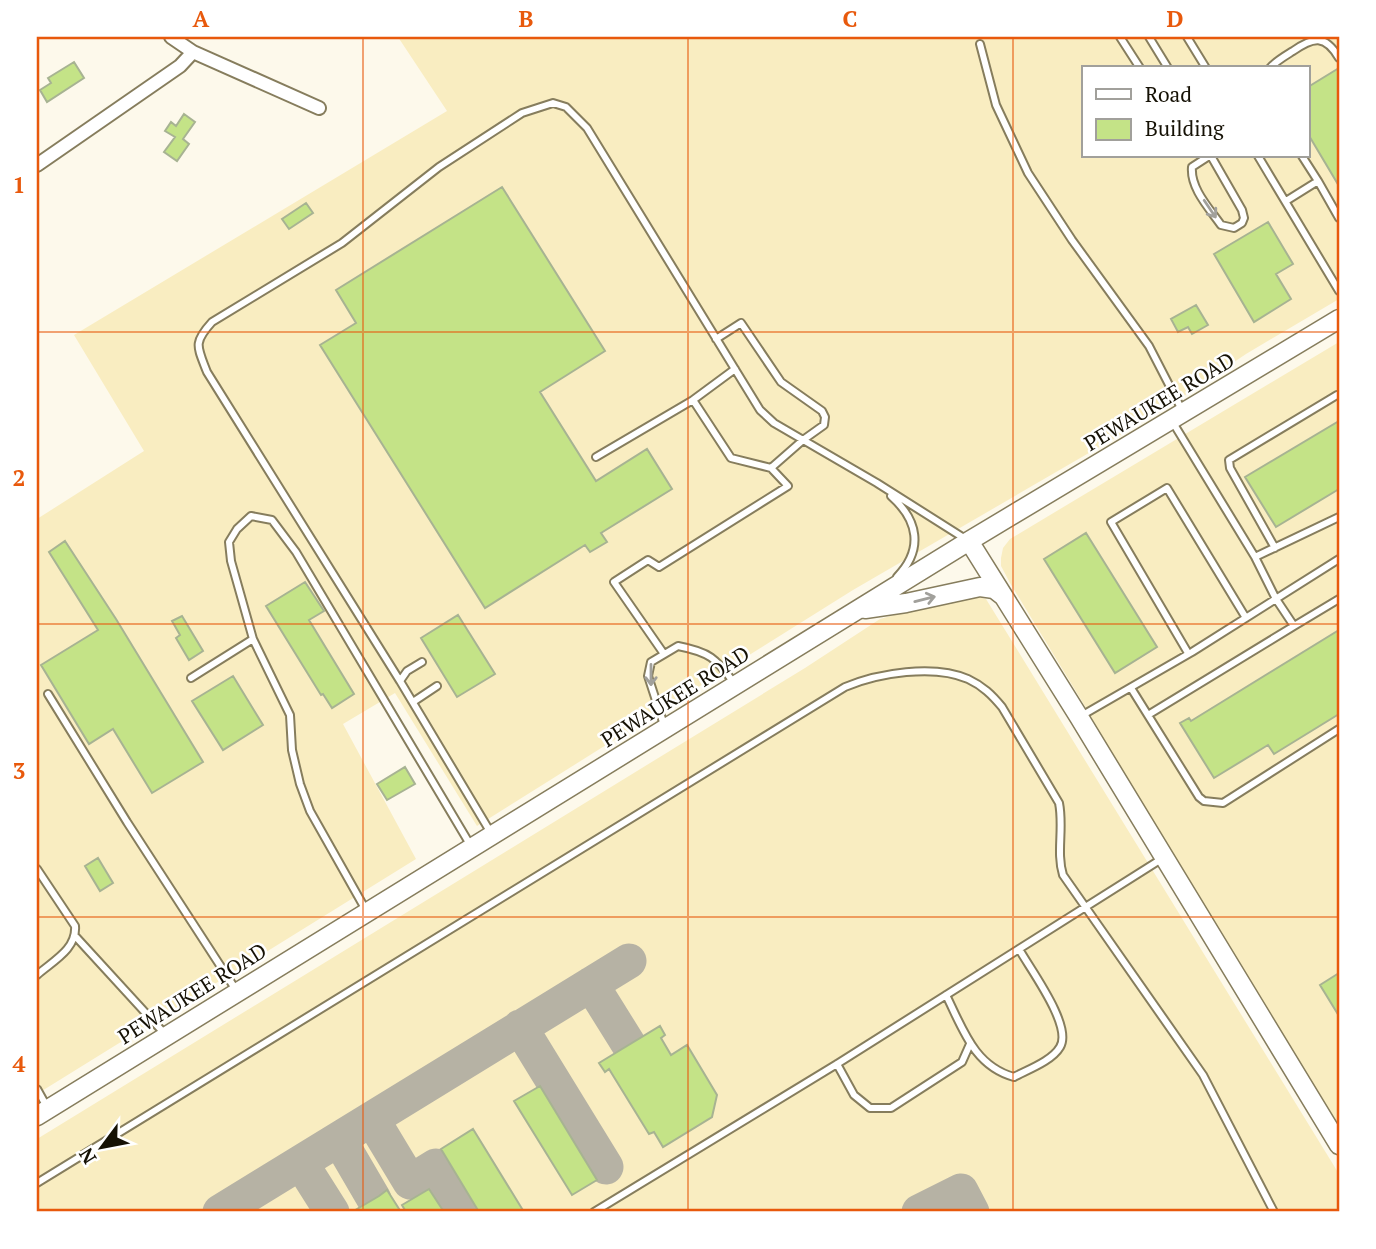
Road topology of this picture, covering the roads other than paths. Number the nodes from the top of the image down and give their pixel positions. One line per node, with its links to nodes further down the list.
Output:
1 (171, 37): 7 (street)
2 (1120, 37): 9 (lane)
3 (1149, 37): 10 (lane)
4 (1199, 37): 5 (lane)
5 (1189, 40): 11 (lane)
6 (980, 44): 28 (lane)
7 (194, 52): 13 (street); 18 (street)
8 (1339, 58): 12 (lane)
9 (1139, 66)
10 (1167, 66)
11 (1205, 66)
12 (1273, 66)
13 (319, 108)
14 (1207, 158): 15 (lane, one-way to 15)
15 (1211, 158)
16 (1259, 158): 20 (lane)
17 (1303, 158): 19 (lane)
18 (37, 165)
19 (1318, 181): 20 (lane); 21 (lane)
20 (1286, 201): 22 (lane)
21 (1339, 218)
22 (1339, 291)
23 (1339, 319): 28 (main road, PEWAUKEE ROAD)
24 (716, 339): 25 (lane); 29 (lane); 49 (lane)
25 (735, 369): 27 (lane); 29 (lane)
26 (1337, 395): 35 (lane)
27 (693, 400): 30 (lane); 31 (lane)
28 (1177, 415): 34 (main road, PEWAUKEE ROAD); 36 (lane)
29 (803, 440): 31 (lane); 32 (lane)
30 (596, 457)
31 (771, 468): 46 (lane)
32 (877, 483): 34 (lane); 41 (lane)
33 (1339, 517): 35 (lane)
34 (968, 541): 38 (main road); 41 (main road, PEWAUKEE ROAD)
35 (1275, 548): 36 (lane)
36 (1255, 557): 39 (lane)
37 (1339, 559): 39 (lane)
38 (1004, 596): 41 (main road, one-way to 38); 56 (main road)
39 (1276, 599): 42 (lane); 43 (lane)
40 (1339, 599): 43 (lane)
41 (865, 605): 50 (main road, PEWAUKEE ROAD)
42 (1246, 618): 45 (lane); 45 (lane)
43 (1294, 626): 55 (lane)
44 (253, 639): 48 (lane); 60 (lane); 64 (lane)
45 (1188, 653): 52 (lane)
46 (664, 654): 50 (lane); 57 (lane, one-way to 57)
47 (422, 662): 49 (lane)
48 (191, 678)
49 (400, 681): 54 (lane)
50 (736, 685): 57 (main road, PEWAUKEE ROAD)
51 (437, 686): 54 (lane)
52 (1131, 688): 55 (lane); 56 (lane)
53 (48, 694): 68 (lane)
54 (413, 702): 59 (lane)
55 (1148, 715): 58 (lane)
56 (1079, 717): 61 (main road)
57 (666, 728): 59 (main road, PEWAUKEE ROAD)
58 (1339, 729)
59 (492, 835): 60 (main road, PEWAUKEE ROAD)
60 (472, 847): 64 (main road, PEWAUKEE ROAD)
61 (1163, 858): 63 (lane); 75 (main road)
62 (37, 869): 65 (lane)
63 (1084, 908): 66 (lane); 76 (lane); 78 (lane)
64 (367, 912): 68 (main road, PEWAUKEE ROAD)
65 (76, 937): 67 (lane); 70 (lane)
66 (1019, 949): 69 (lane); 71 (lane)
67 (37, 975)
68 (237, 992): 70 (main road, PEWAUKEE ROAD)
69 (946, 995): 71 (lane); 72 (lane)
70 (166, 1036): 74 (main road, PEWAUKEE ROAD)
71 (970, 1044): 72 (lane)
72 (837, 1064): 77 (lane)
73 (37, 1089): 74 (lane)
74 (42, 1112)
75 (1339, 1145)
76 (37, 1183)
77 (594, 1212)
78 (1274, 1212)

